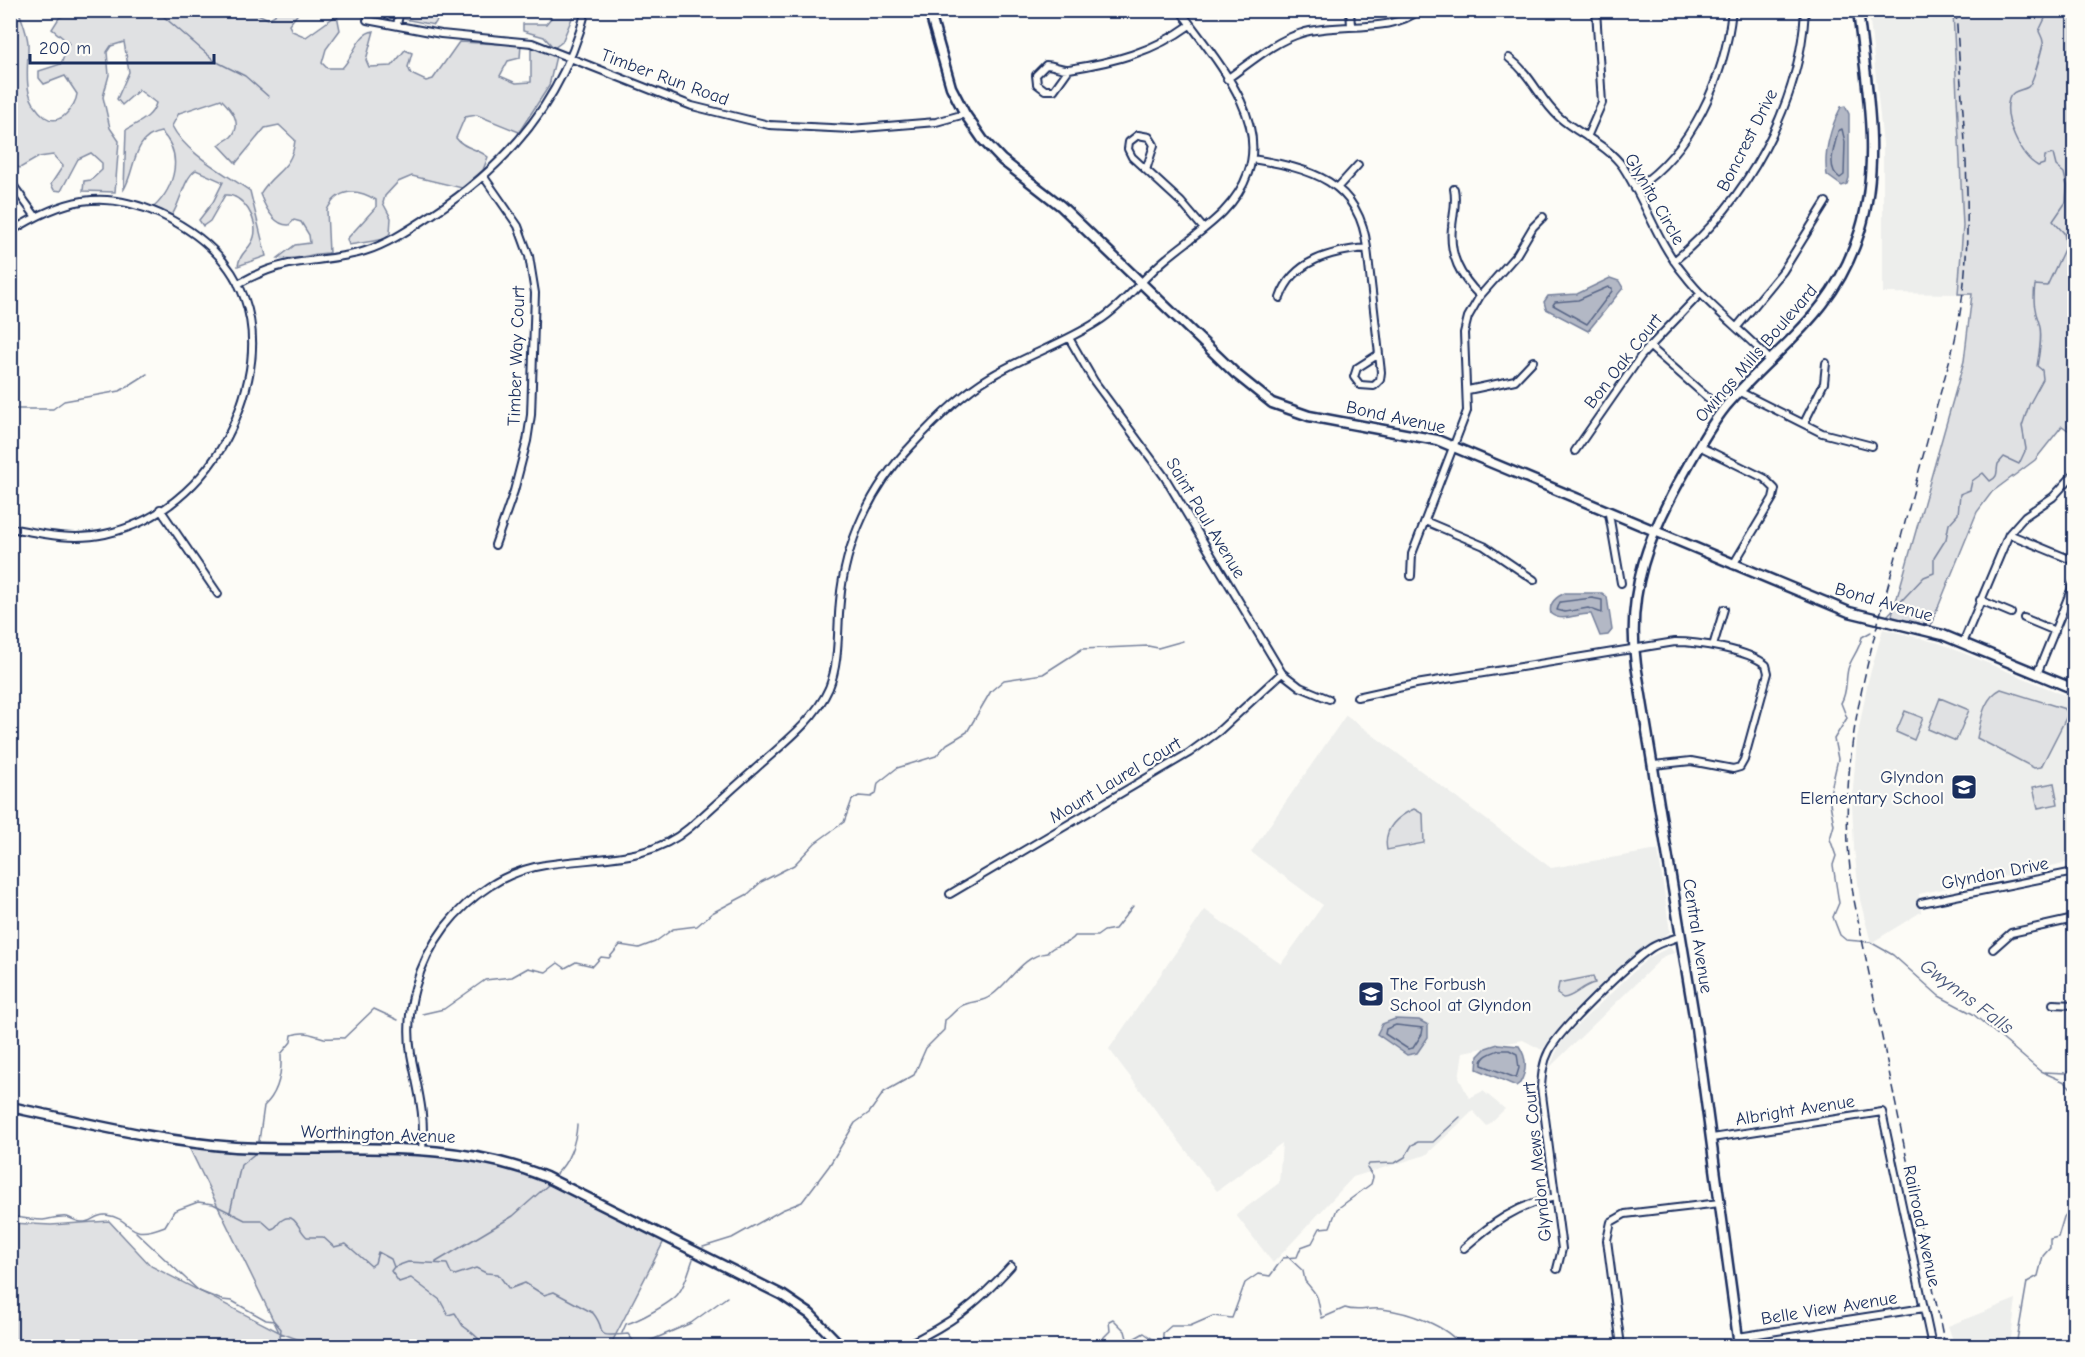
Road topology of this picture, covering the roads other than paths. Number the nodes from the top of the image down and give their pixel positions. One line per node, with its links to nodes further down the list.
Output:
1 (400, 10): 12 (street)
2 (586, 10): 15 (street)
3 (929, 10): 19 (main road, Bond Avenue)
4 (1180, 10): 13 (street)
5 (1350, 10): 14 (street)
6 (1419, 10): 14 (street)
7 (1596, 10): 20 (street)
8 (1732, 10): 28 (street)
9 (1805, 10): 35 (street, Boncrest Drive)
10 (1858, 10): 46 (main road, Owings Mills Boulevard)
11 (367, 20): 12 (street, Timber Run Road)
12 (397, 25): 15 (street, Timber Run Road)
13 (1190, 25): 17 (street); 18 (street)
14 (1351, 26): 18 (street)
15 (570, 57): 19 (street, Timber Run Road); 24 (street)
16 (1509, 58): 20 (street, Glynita Circle)
17 (1069, 69): 17 (street)
18 (1227, 79): 21 (street)
19 (965, 114): 36 (main road, Bond Avenue)
20 (1587, 136): 28 (street, Glynita Circle)
21 (1252, 159): 26 (street); 32 (street)
22 (1358, 165): 26 (street)
23 (1146, 170): 23 (street); 32 (street)
24 (484, 177): 37 (street); 63 (street, Timber Way Court)
25 (10, 181): 30 (street)
26 (1338, 187): 34 (street)
27 (1454, 189): 39 (street)
28 (1635, 189): 35 (street, Glynita Circle)
29 (1826, 202): 41 (street)
30 (36, 217): 33 (street); 37 (street)
31 (1543, 217): 39 (street)
32 (1204, 229): 36 (street)
33 (10, 232)
34 (1367, 248): 40 (street); 44 (street)
35 (1674, 261): 38 (street, Glynita Circle)
36 (1141, 282): 42 (street); 52 (main road, Bond Avenue)
37 (238, 284): 57 (street)
38 (1700, 294): 41 (street, Glynita Circle); 43 (street, Bon Oak Court)
39 (1479, 296): 48 (street)
40 (1280, 298)
41 (1737, 327): 46 (street, Glynita Circle)
42 (1069, 338): 79 (street, Saint Paul Avenue); 96 (street)
43 (1649, 346): 50 (street); 55 (street, Bon Oak Court)
44 (1379, 354): 44 (street)
45 (1533, 361): 48 (street)
46 (1772, 361): 49 (main road, Owings Mills Boulevard)
47 (1826, 363): 51 (street)
48 (1468, 390): 52 (street)
49 (1740, 392): 51 (street); 53 (main road, Owings Mills Boulevard)
50 (1708, 398)
51 (1804, 423): 54 (street)
52 (1453, 446): 58 (main road, Bond Avenue); 59 (street)
53 (1699, 446): 61 (main road, Owings Mills Boulevard); 65 (street)
54 (1872, 446)
55 (1575, 451)
56 (2074, 475): 62 (street)
57 (160, 509): 60 (street); 70 (street)
58 (1609, 514): 61 (main road, Bond Avenue); 68 (street)
59 (1425, 521): 66 (street); 67 (street)
60 (10, 528)
61 (1652, 532): 65 (main road, Bond Avenue); 78 (main road, Central Avenue)
62 (2009, 534): 64 (street); 71 (street)
63 (495, 545)
64 (2074, 561)
65 (1733, 565): 76 (main road, Bond Avenue)
66 (1411, 576)
67 (1534, 580)
68 (1621, 583)
69 (2074, 583): 75 (street)
70 (218, 594)
71 (1980, 600): 73 (street); 76 (street)
72 (1724, 609): 77 (street)
73 (2011, 613)
74 (2024, 618): 75 (street)
75 (2055, 631): 80 (street)
76 (1963, 643): 80 (main road, Bond Avenue)
77 (1713, 646): 78 (street); 84 (street)
78 (1634, 647): 82 (street); 84 (main road, Central Avenue)
79 (1282, 673): 83 (street, Saint Paul Avenue); 86 (street, Mount Laurel Court)
80 (2037, 674): 81 (main road, Bond Avenue)
81 (2074, 689)
82 (1357, 697)
83 (1329, 699)
84 (1654, 765): 89 (main road, Central Avenue)
85 (2074, 872): 87 (street, Glyndon Drive)
86 (950, 894)
87 (1921, 903)
88 (2074, 919): 90 (street)
89 (1681, 936): 95 (main road, Central Avenue); 97 (street, Glyndon Mews Court)
90 (1993, 949)
91 (2054, 1004): 92 (street)
92 (2074, 1005)
93 (10, 1107): 96 (main road, Worthington Avenue)
94 (1882, 1112): 95 (street, Albright Avenue); 102 (street, Railroad Avenue)
95 (1712, 1138): 98 (main road, Central Avenue)
96 (422, 1149): 104 (main road, Worthington Avenue)
97 (1555, 1197): 99 (street); 101 (street, Glyndon Mews Court)
98 (1720, 1203): 103 (main road, Central Avenue); 106 (street)
99 (1464, 1248)
100 (1011, 1266): 105 (street)
101 (1557, 1269)
102 (1924, 1308): 103 (street, Belle View Avenue); 108 (street, Railroad Avenue)
103 (1738, 1336): 107 (main road, Central Avenue)
104 (841, 1347)
105 (904, 1347)
106 (1621, 1347)
107 (1739, 1347)
108 (1932, 1347)

